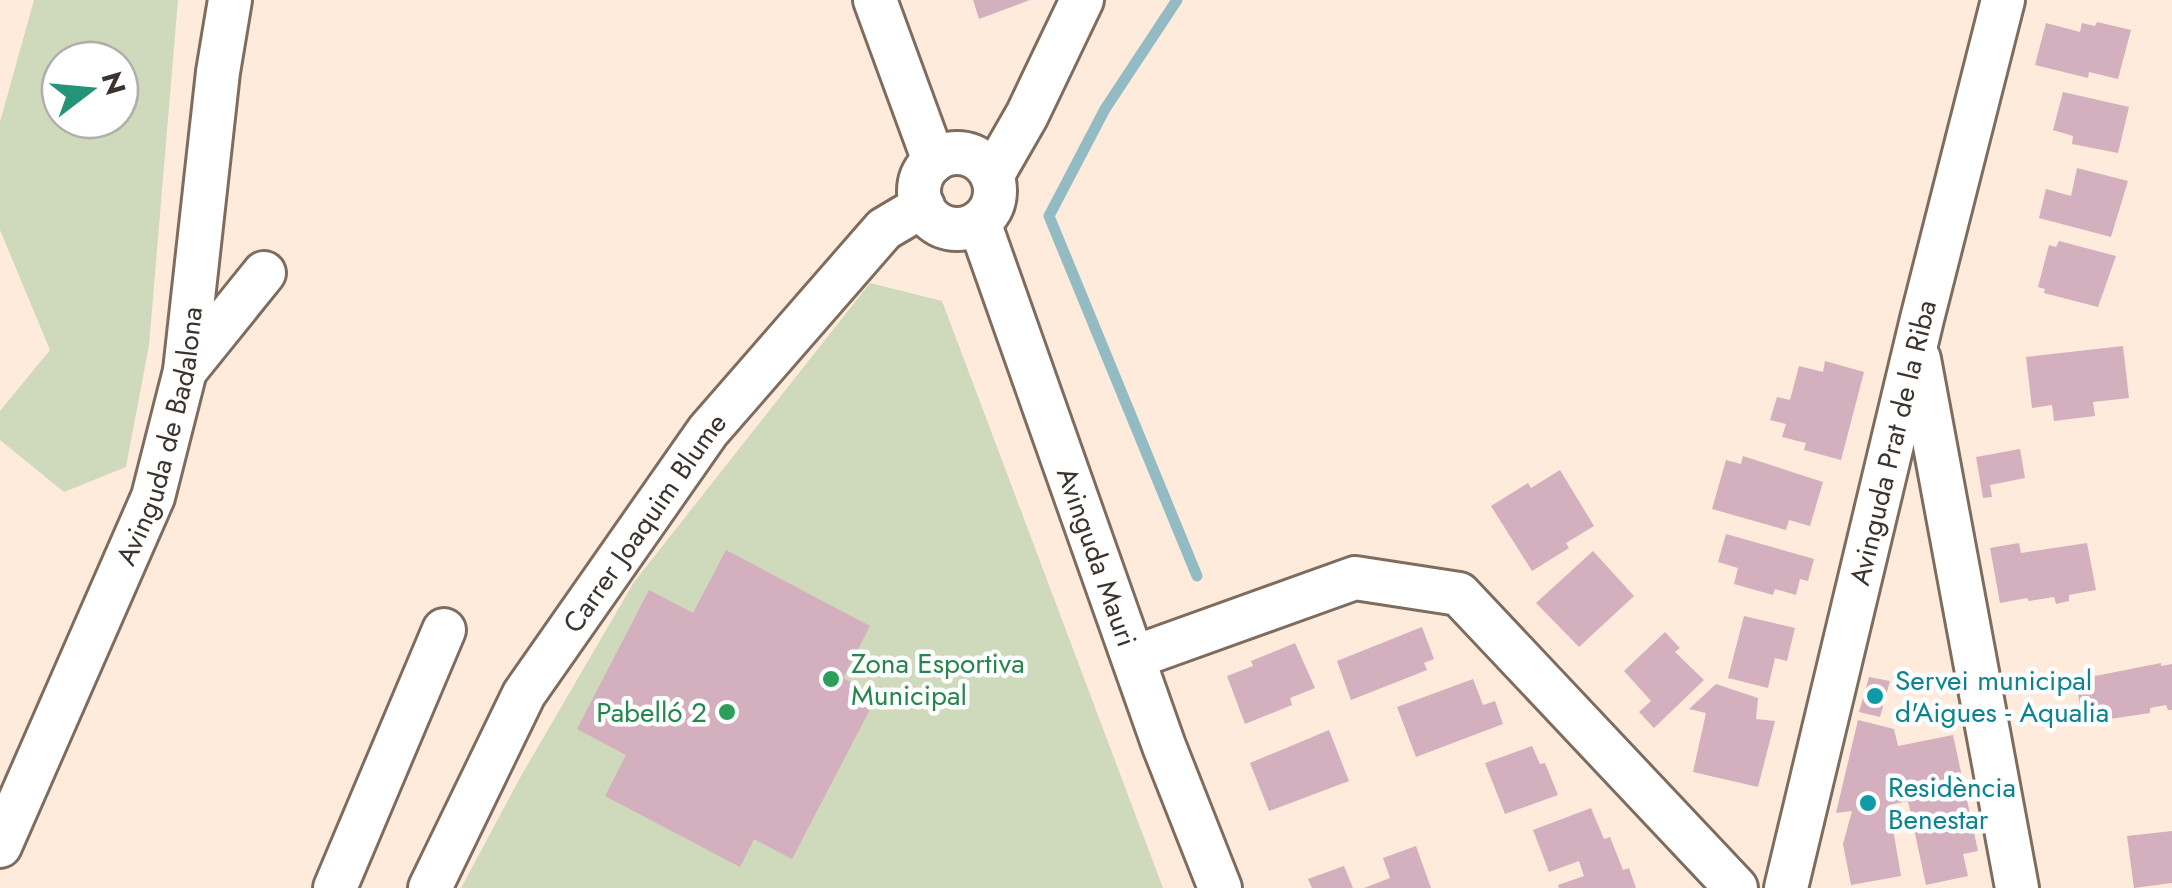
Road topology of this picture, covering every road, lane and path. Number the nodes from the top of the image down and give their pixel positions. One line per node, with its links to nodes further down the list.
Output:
1 (230, 0): 11 (street, Avinguda de Badalona)
2 (875, 0): 5 (street)
3 (1082, 0): 6 (street)
4 (2002, 0): 10 (street, Avinguda Prat de la Riba)
5 (934, 161): 6 (street); 7 (street)
6 (992, 176): 8 (street)
7 (923, 206): 8 (street); 16 (street, Carrer Joaquim Blume)
8 (979, 222): 13 (street, Avinguda Mauri)
9 (264, 273): 11 (street)
10 (1916, 344): 19 (street, Avinguda Prat de la Riba); 20 (street)
11 (185, 371): 14 (street, Avinguda de Badalona)
12 (444, 630): 15 (street)
13 (1135, 656): 17 (street, Avinguda Mauri); 18 (street)
14 (0, 846)
15 (335, 888)
16 (430, 888)
17 (1220, 888)
18 (1736, 888)
19 (1786, 888)
20 (2017, 888)

